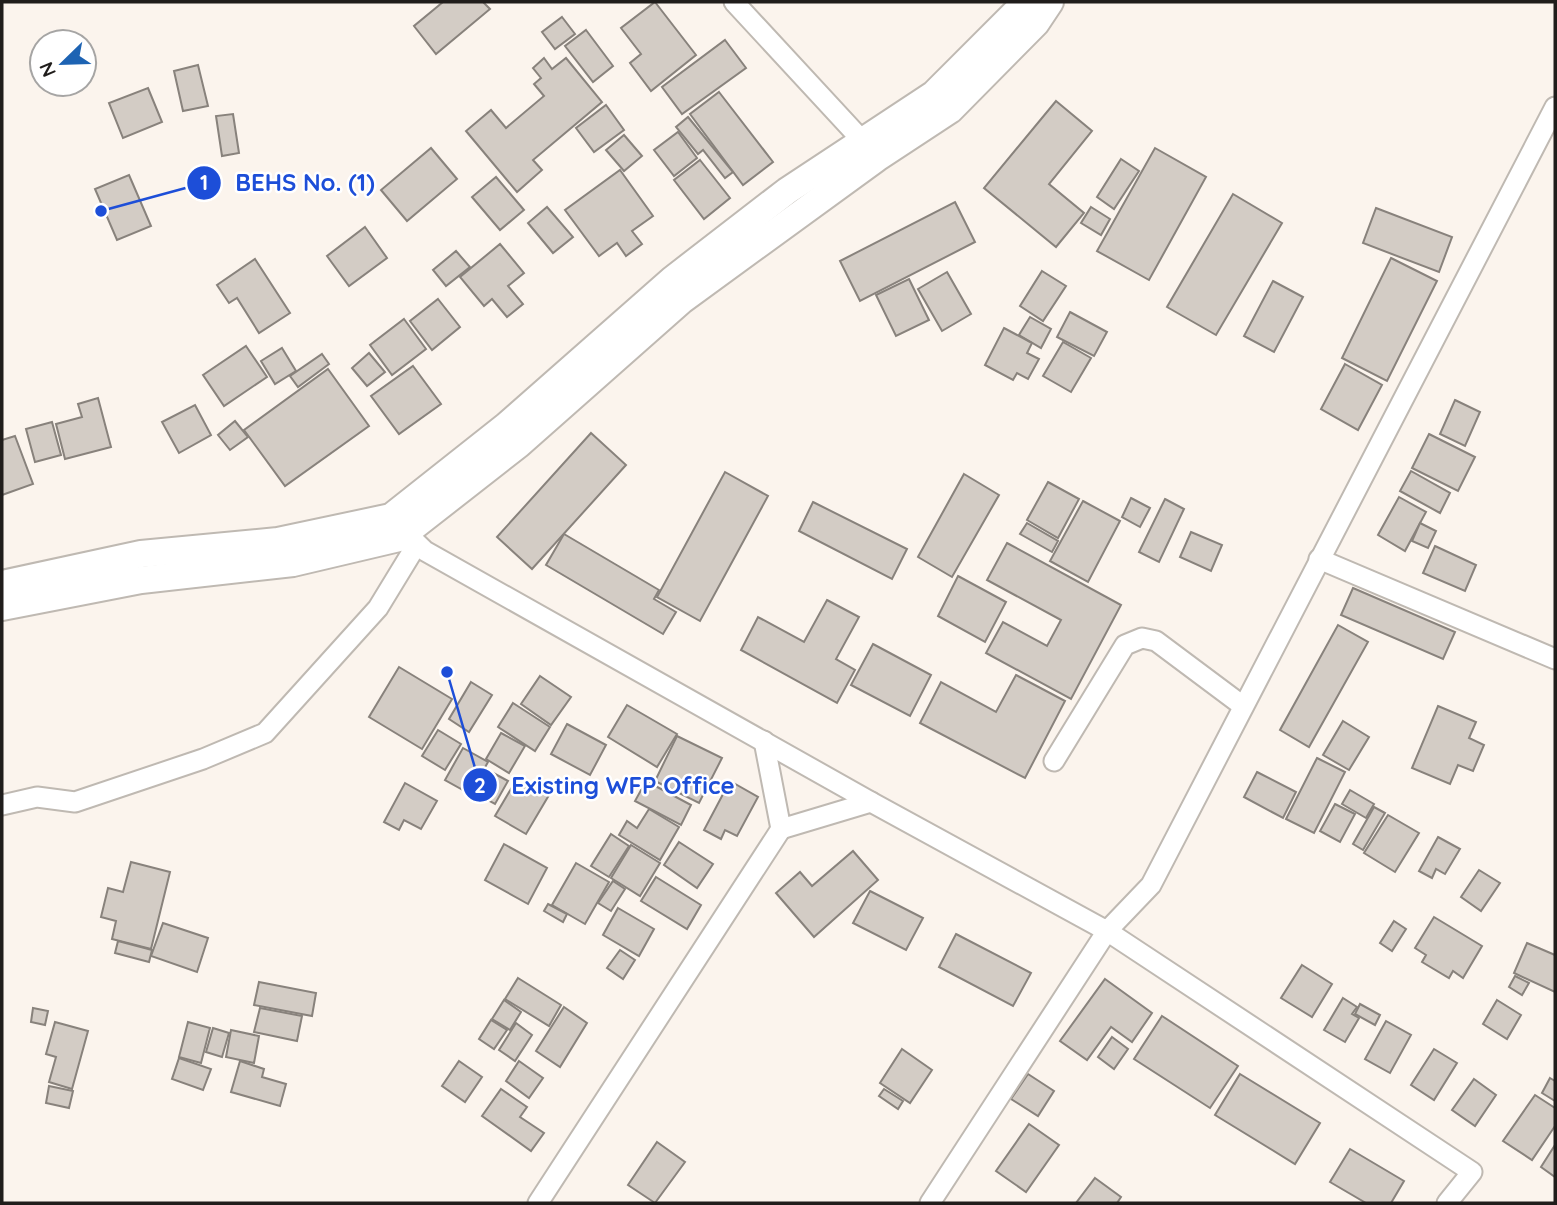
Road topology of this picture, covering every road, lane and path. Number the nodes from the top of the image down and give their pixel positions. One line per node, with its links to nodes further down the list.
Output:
1 (734, 2): 5 (street)
2 (1026, 2): 5 (main road)
3 (1050, 2): 5 (main road)
4 (1555, 107): 7 (street)
5 (870, 149): 6 (main road)
6 (405, 531): 8 (main road); 9 (main road); 12 (street); 15 (street)
7 (1319, 559): 10 (street); 11 (street)
8 (2, 584)
9 (2, 607)
10 (1555, 659)
11 (1243, 706): 13 (street); 17 (street)
12 (764, 741): 14 (street); 16 (street)
13 (1054, 761)
14 (871, 802): 16 (street); 17 (street)
15 (2, 805)
16 (781, 829): 18 (street)
17 (1107, 931): 19 (street); 20 (street)
18 (538, 1203)
19 (930, 1203)
20 (1447, 1203)

